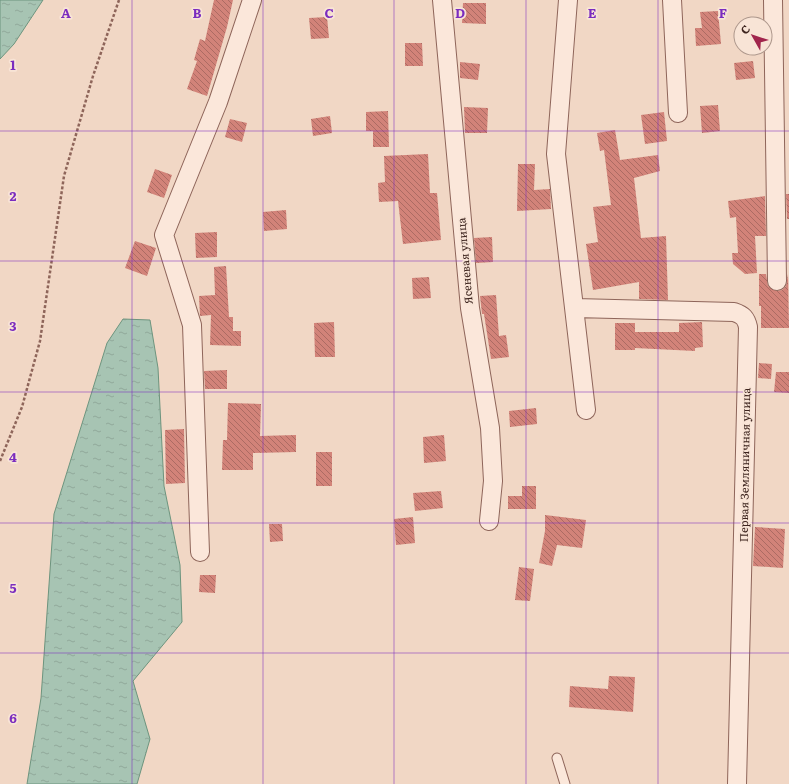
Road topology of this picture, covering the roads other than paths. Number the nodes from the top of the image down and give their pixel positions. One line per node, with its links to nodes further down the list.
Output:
1 (252, 0): 11 (street)
2 (442, 0): 10 (street, Ясеневая улица)
3 (568, 0): 8 (street)
4 (672, 0): 6 (street)
5 (773, 0): 7 (street)
6 (678, 113)
7 (777, 281)
8 (575, 308): 9 (street); 14 (street, Первая Земляничная улица)
9 (586, 410)
10 (489, 521)
11 (200, 552)
12 (557, 758): 13 (lane)
13 (565, 784)
14 (737, 784)

